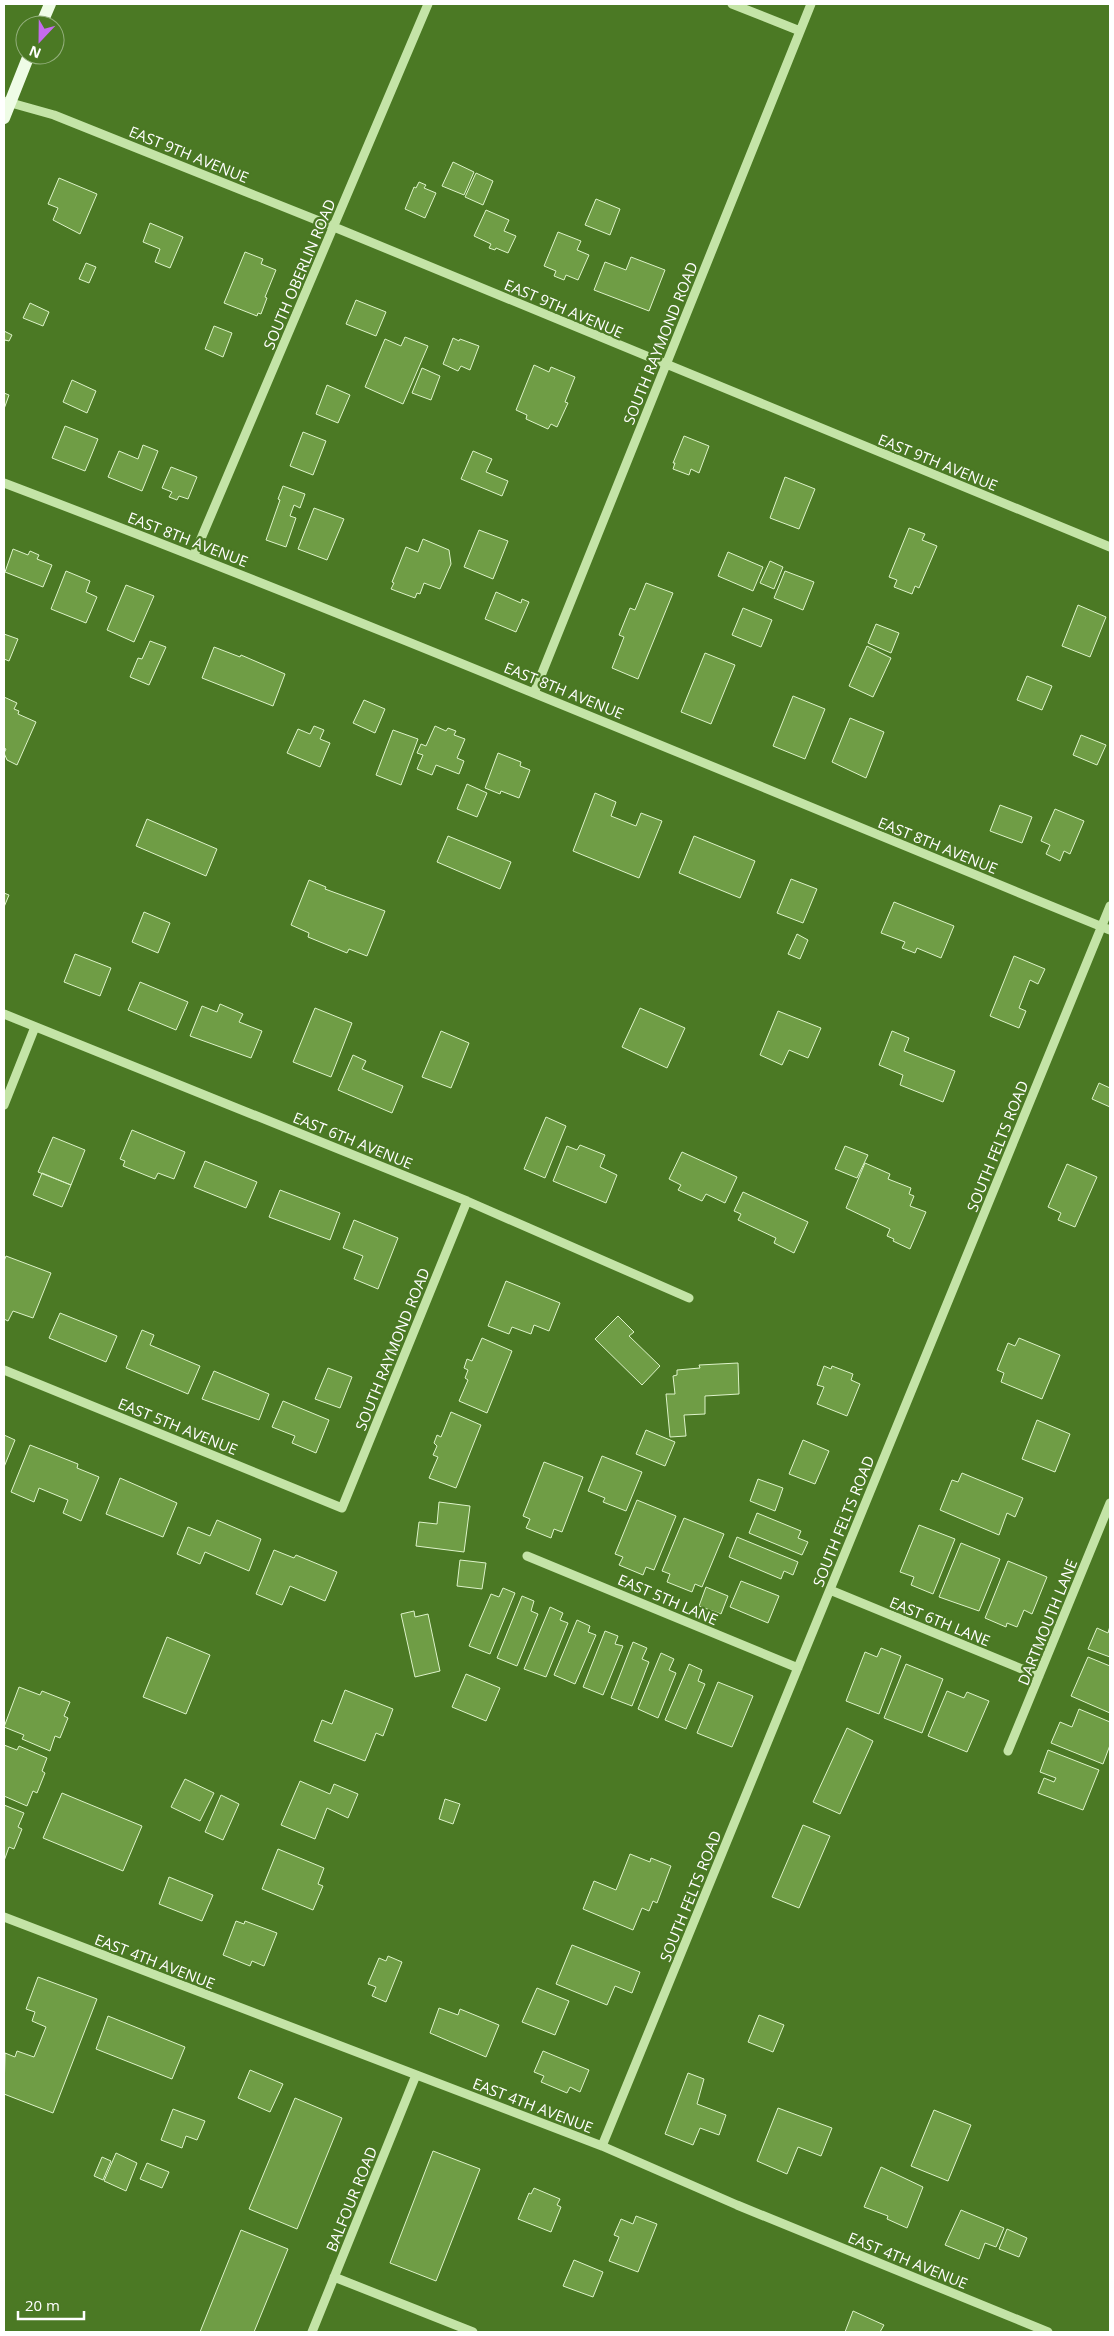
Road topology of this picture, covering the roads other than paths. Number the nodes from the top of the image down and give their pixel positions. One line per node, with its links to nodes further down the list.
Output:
1 (428, 4): 8 (street, SOUTH OBERLIN ROAD)
2 (732, 4): 4 (street)
3 (811, 4): 4 (street, SOUTH RAYMOND ROAD)
4 (800, 31): 9 (street, SOUTH RAYMOND ROAD)
5 (24, 65): 6 (main road)
6 (7, 102): 7 (main road); 8 (street, EAST 9TH AVENUE)
7 (4, 118)
8 (334, 227): 9 (street, EAST 9TH AVENUE); 12 (street, SOUTH OBERLIN ROAD)
9 (666, 366): 11 (street, EAST 9TH AVENUE); 13 (street, SOUTH RAYMOND ROAD)
10 (4, 483): 12 (street, EAST 8TH AVENUE)
11 (1110, 547)
12 (194, 555): 13 (street, EAST 8TH AVENUE)
13 (534, 693): 15 (street, EAST 8TH AVENUE)
14 (1110, 906): 15 (street, SOUTH FELTS ROAD)
15 (1106, 929): 25 (street, SOUTH FELTS ROAD)
16 (4, 1014): 17 (street, EAST 6TH AVENUE)
17 (36, 1027): 18 (street); 19 (street, EAST 6TH AVENUE)
18 (4, 1105)
19 (468, 1201): 20 (street, EAST 6TH AVENUE); 23 (street, SOUTH RAYMOND ROAD)
20 (689, 1298)
21 (4, 1370): 23 (street, EAST 5TH AVENUE)
22 (1110, 1503): 27 (street, DARTMOUTH LANE)
23 (342, 1508)
24 (527, 1556): 26 (street, EAST 5TH LANE)
25 (830, 1590): 26 (street, SOUTH FELTS ROAD); 27 (street, EAST 6TH LANE)
26 (798, 1668): 31 (street, SOUTH FELTS ROAD)
27 (1039, 1676): 28 (street, DARTMOUTH LANE)
28 (1008, 1751)
29 (4, 1918): 30 (street, EAST 4TH AVENUE)
30 (416, 2075): 31 (street, EAST 4TH AVENUE); 32 (street, BALFOUR ROAD)
31 (602, 2146): 35 (street, EAST 4TH AVENUE)
32 (334, 2277): 33 (street, BALFOUR ROAD); 34 (street)
33 (312, 2332)
34 (473, 2332)
35 (1048, 2332)

